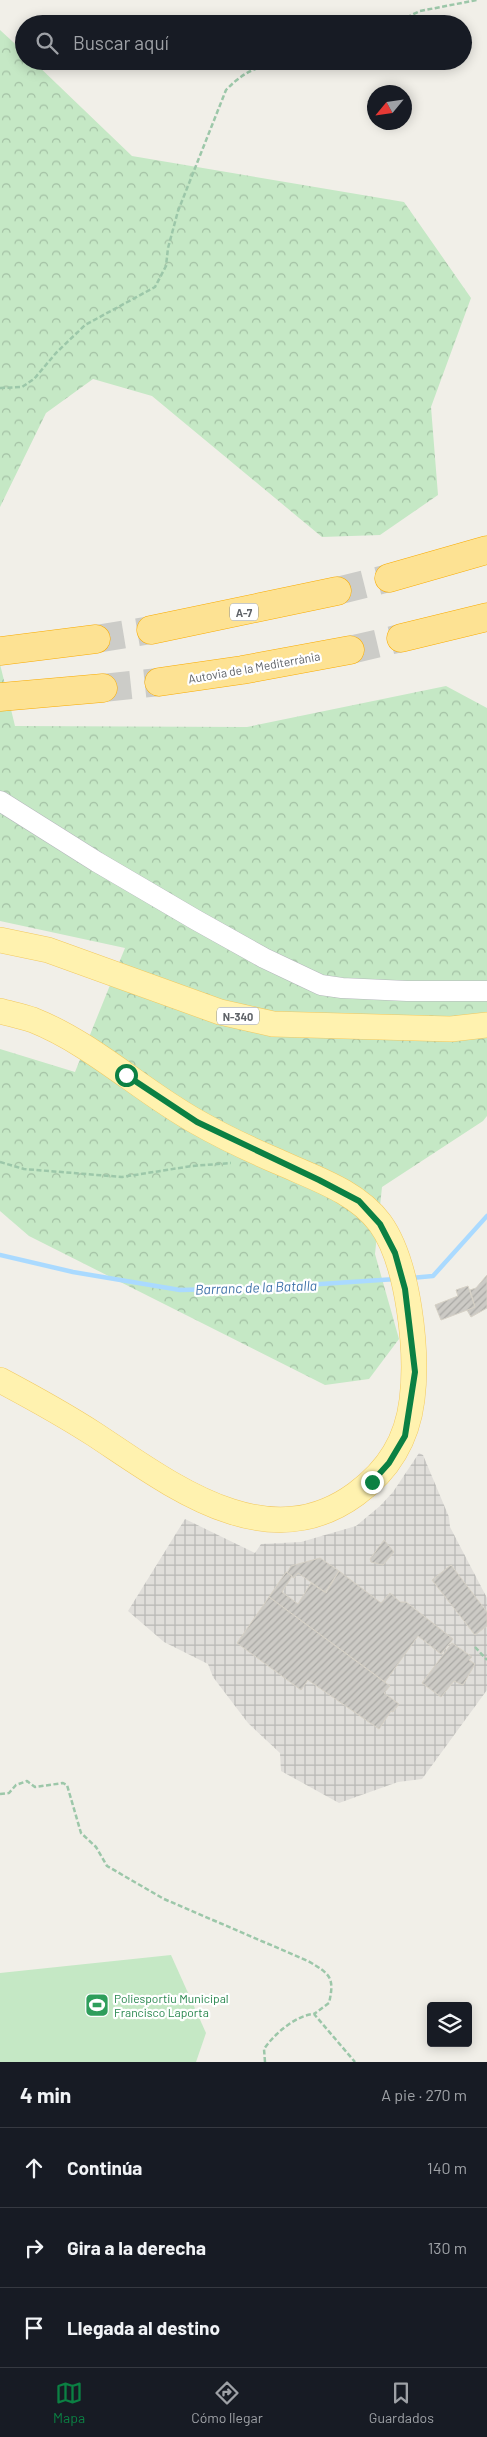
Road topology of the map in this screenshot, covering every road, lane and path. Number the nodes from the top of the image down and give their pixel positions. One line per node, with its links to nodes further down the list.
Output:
1 (477, 0): 2 (path)
2 (412, 15)
3 (252, 70): 4 (path)
4 (0, 388)
5 (487, 550): 6 (highway)
6 (389, 578)
7 (337, 591): 9 (highway, A-7)
8 (483, 618): 10 (highway)
9 (151, 630)
10 (401, 638)
11 (96, 639): 13 (highway)
12 (350, 650): 14 (highway, Autovia de la Mediterrània)
13 (0, 651)
14 (158, 682)
15 (103, 688): 16 (highway)
16 (0, 697)
17 (0, 801): 19 (street)
18 (0, 940): 21 (main road, N-340)
19 (487, 990)
20 (0, 1011): 24 (main road)
21 (487, 1025)
22 (0, 1162): 23 (path)
23 (238, 1163)
24 (0, 1380)
25 (475, 1647): 26 (path)
26 (487, 1660)
27 (0, 1794): 28 (path)
28 (314, 2014): 29 (path); 30 (path)
29 (266, 2062)
30 (356, 2062)

